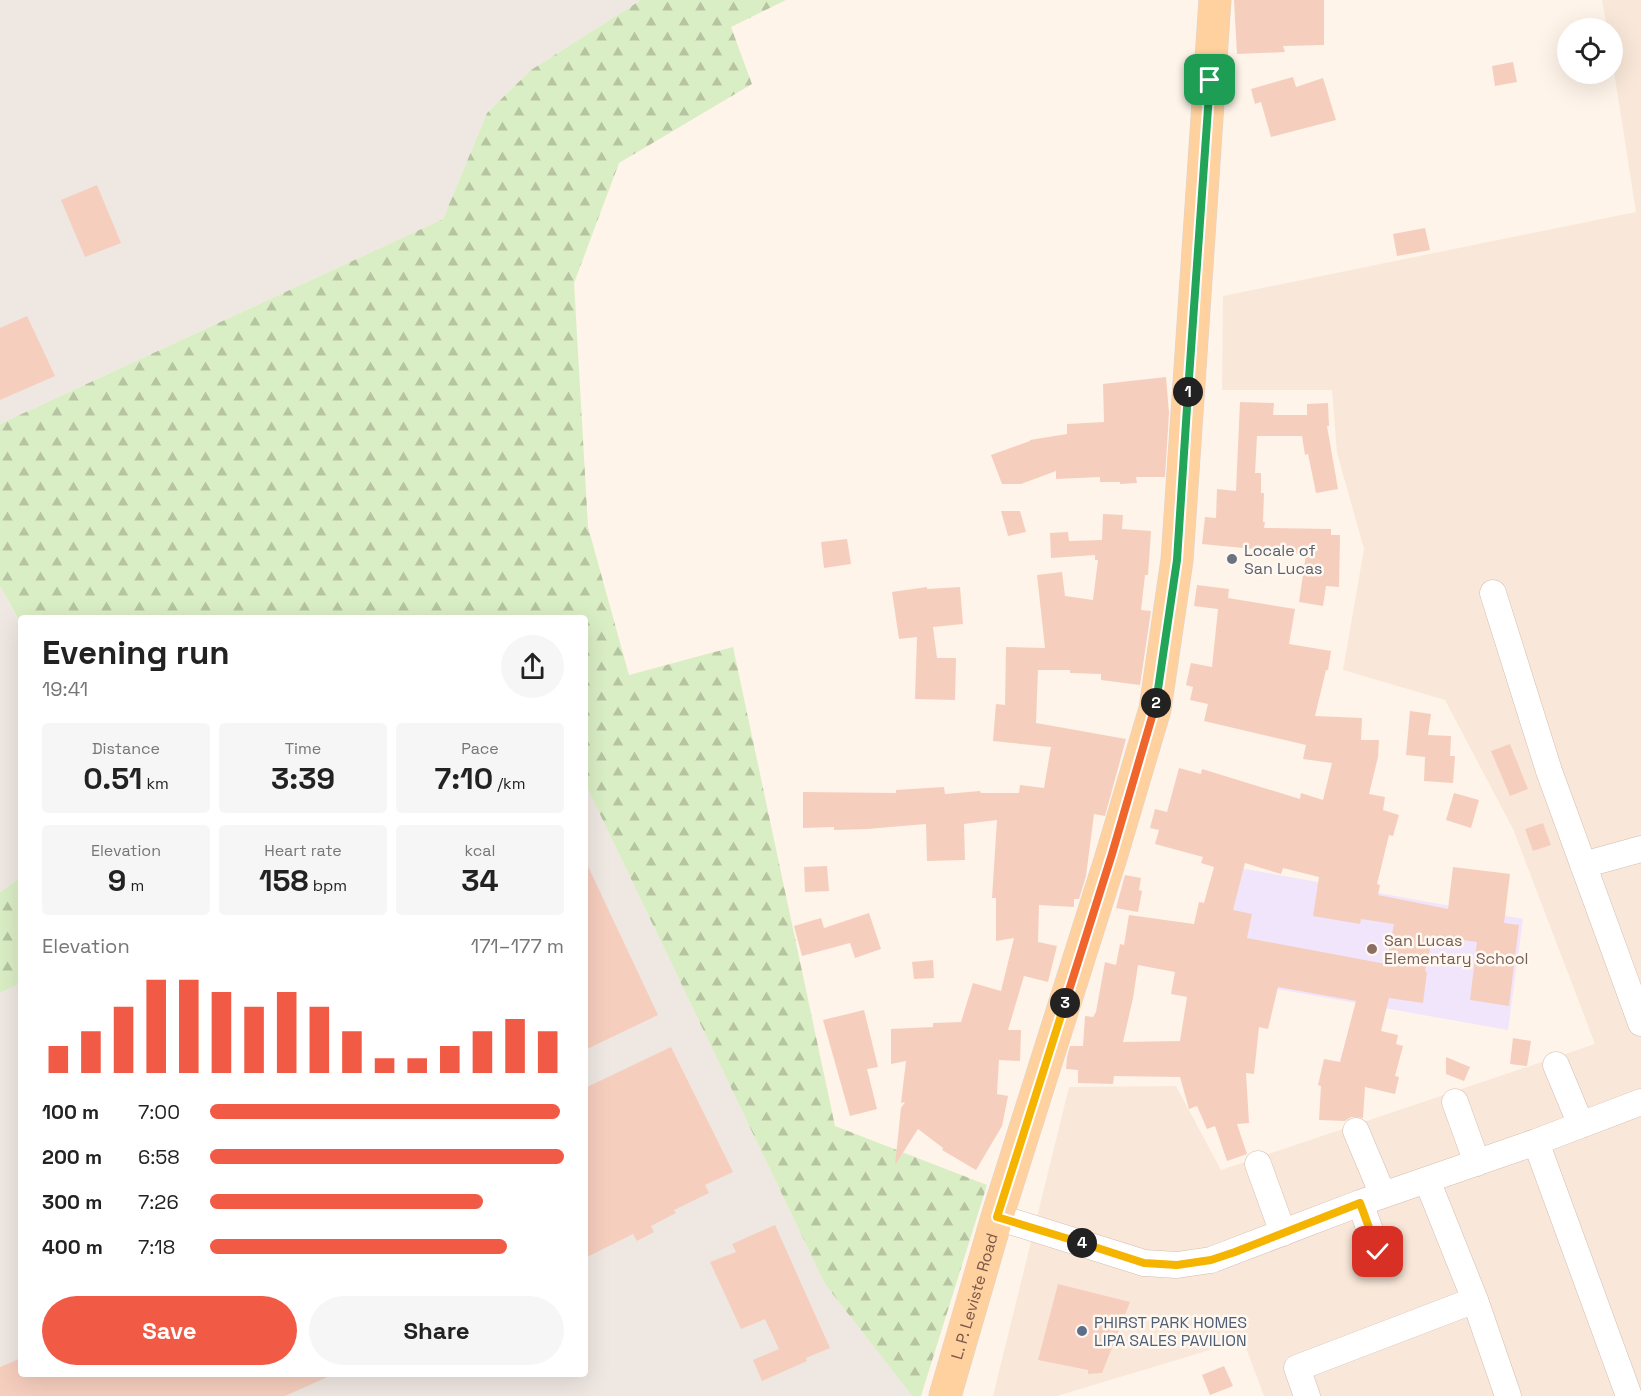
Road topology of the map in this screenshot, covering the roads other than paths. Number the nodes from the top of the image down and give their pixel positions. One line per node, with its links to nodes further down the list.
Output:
1 (1215, 0): 16 (main road, L. P. Leviste Road)
2 (1493, 592): 4 (street)
3 (1641, 849): 4 (street)
4 (1583, 865): 5 (street)
5 (1641, 1023)
6 (1556, 1065): 9 (street)
7 (1455, 1102): 12 (street)
8 (1641, 1102): 9 (street)
9 (1581, 1125): 11 (street)
10 (1356, 1131): 15 (street)
11 (1536, 1142): 12 (street); 23 (street)
12 (1477, 1163): 14 (street)
13 (1258, 1164): 17 (street)
14 (1427, 1180): 15 (street); 19 (street)
15 (1372, 1199): 17 (street); 18 (street)
16 (997, 1217): 17 (street); 20 (main road, L. P. Leviste Road)
17 (1283, 1233)
18 (1378, 1252)
19 (1475, 1300): 21 (street); 22 (street)
20 (945, 1396)
21 (1307, 1396)
22 (1508, 1396)
23 (1629, 1396)

